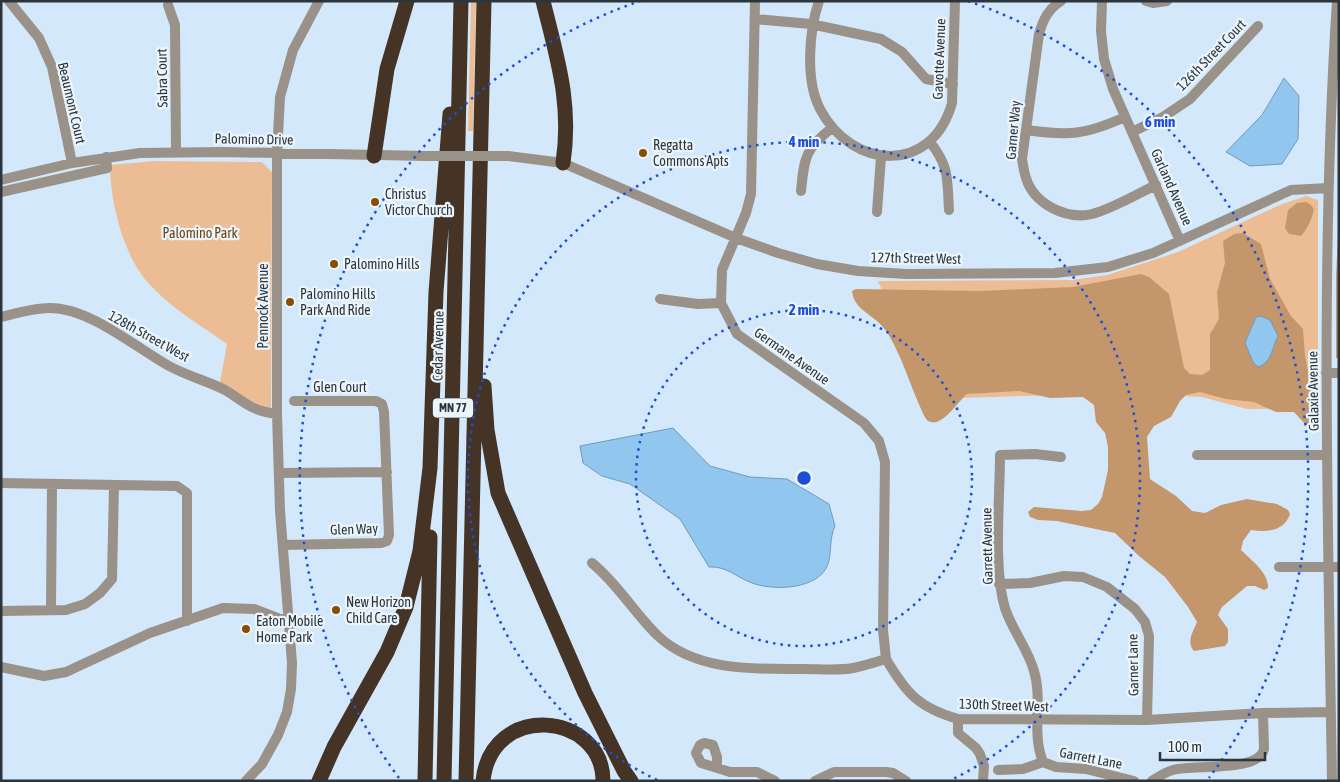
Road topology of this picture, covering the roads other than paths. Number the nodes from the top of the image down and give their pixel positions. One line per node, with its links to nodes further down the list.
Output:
1 (9, 1): 32 (street, Beaumont Court)
2 (319, 1): 27 (street, Pennock Avenue)
3 (407, 1): 28 (highway)
4 (461, 1): 19 (highway, Cedar Avenue / MN 77)
5 (484, 1): 43 (highway, MN 77)
6 (543, 1): 33 (highway)
7 (755, 1): 16 (street, Germane Avenue)
8 (819, 1): 17 (street)
9 (955, 1): 20 (street, Gavotte Avenue)
10 (1061, 1): 23 (street, Garner Way)
11 (1102, 1): 21 (street, Garland Avenue)
12 (1146, 1): 13 (street)
13 (1167, 1)
14 (1337, 1): 36 (street, Galaxie Avenue)
15 (168, 5): 26 (street, Sabra Court)
16 (755, 19): 17 (street); 41 (street, Germane Avenue)
17 (811, 24): 20 (street); 22 (street)
18 (1258, 26): 24 (street, 126th Street Court)
19 (461, 36): 55 (highway); 84 (highway, Cedar Avenue / MN 77)
20 (953, 84): 25 (street, Gavotte Avenue)
21 (1125, 117): 23 (street); 24 (street, Garland Avenue)
22 (832, 128): 31 (street); 37 (street)
23 (1026, 130): 35 (street, Garner Way)
24 (1132, 132): 35 (street, Garland Avenue)
25 (930, 142): 31 (street); 39 (street)
26 (176, 152): 27 (street, Palomino Drive); 30 (street, Palomino Drive)
27 (277, 154): 28 (street, Palomino Drive); 51 (street, Pennock Avenue)
28 (374, 156): 29 (street, Palomino Drive, bridge)
29 (508, 156): 33 (street, 127th Street West)
30 (106, 157): 32 (street, Palomino Drive); 38 (street)
31 (881, 157): 40 (street)
32 (72, 163): 34 (street, Palomino Drive)
33 (563, 163): 41 (street, 127th Street West)
34 (1, 180)
35 (1156, 185): 42 (street, Garland Avenue)
36 (1328, 188): 42 (street, 127th Street West); 48 (street, Galaxie Avenue)
37 (801, 191)
38 (1, 192)
39 (949, 210)
40 (877, 212)
41 (736, 238): 42 (street, 127th Street West); 45 (street, Germane Avenue)
42 (1180, 241)
43 (478, 281): 77 (highway); 85 (highway, MN 77)
44 (660, 299): 45 (street)
45 (721, 303): 70 (street, Germane Avenue)
46 (1, 317): 51 (street, 128th Street West)
47 (1339, 373): 48 (street)
48 (1326, 374): 53 (street, Galaxie Avenue)
49 (294, 401): 50 (street, Glen Court)
50 (383, 406): 56 (street, Glen Way)
51 (277, 414): 57 (street, Pennock Avenue)
52 (1197, 455): 53 (street)
53 (1327, 455): 64 (street, Galaxie Avenue)
54 (1061, 457): 65 (street, Garrett Avenue)
55 (430, 468): 82 (highway); 83 (highway)
56 (387, 472): 57 (street); 61 (street, Glen Way)
57 (279, 473): 61 (street, Pennock Avenue)
58 (1, 483): 59 (street)
59 (52, 484): 60 (street); 66 (street)
60 (114, 485): 66 (street); 69 (street)
61 (283, 545): 68 (street, Pennock Avenue)
62 (592, 563): 70 (street)
63 (1279, 567): 64 (street)
64 (1333, 567): 72 (street, Galaxie Avenue)
65 (999, 584): 75 (street, Garner Lane); 76 (street, Garrett Avenue)
66 (51, 610): 67 (street)
67 (1, 611)
68 (289, 619): 69 (street); 81 (street, Pennock Avenue)
69 (187, 620): 71 (street)
70 (886, 659): 74 (street, 130th Street West)
71 (1, 667)
72 (1331, 712): 73 (street, 130th Street West); 96 (street, Galaxie Avenue)
73 (1263, 713): 75 (street, 130th Street West); 95 (street)
74 (958, 719): 76 (street, 130th Street West); 93 (street)
75 (1147, 720): 76 (street, 130th Street West)
76 (1036, 721): 78 (street, Garrett Avenue)
77 (605, 732): 88 (highway); 89 (highway)
78 (1043, 762): 80 (street); 94 (street, Garrett Lane)
79 (717, 768): 90 (street)
80 (998, 770)
81 (246, 781)
82 (319, 781)
83 (425, 781)
84 (444, 781)
85 (466, 781)
86 (483, 781): 87 (highway)
87 (603, 781)
88 (612, 781)
89 (631, 781)
90 (775, 781)
91 (815, 781): 92 (street)
92 (906, 781)
93 (983, 781)
94 (1134, 781)
95 (1152, 781)
96 (1332, 781)

